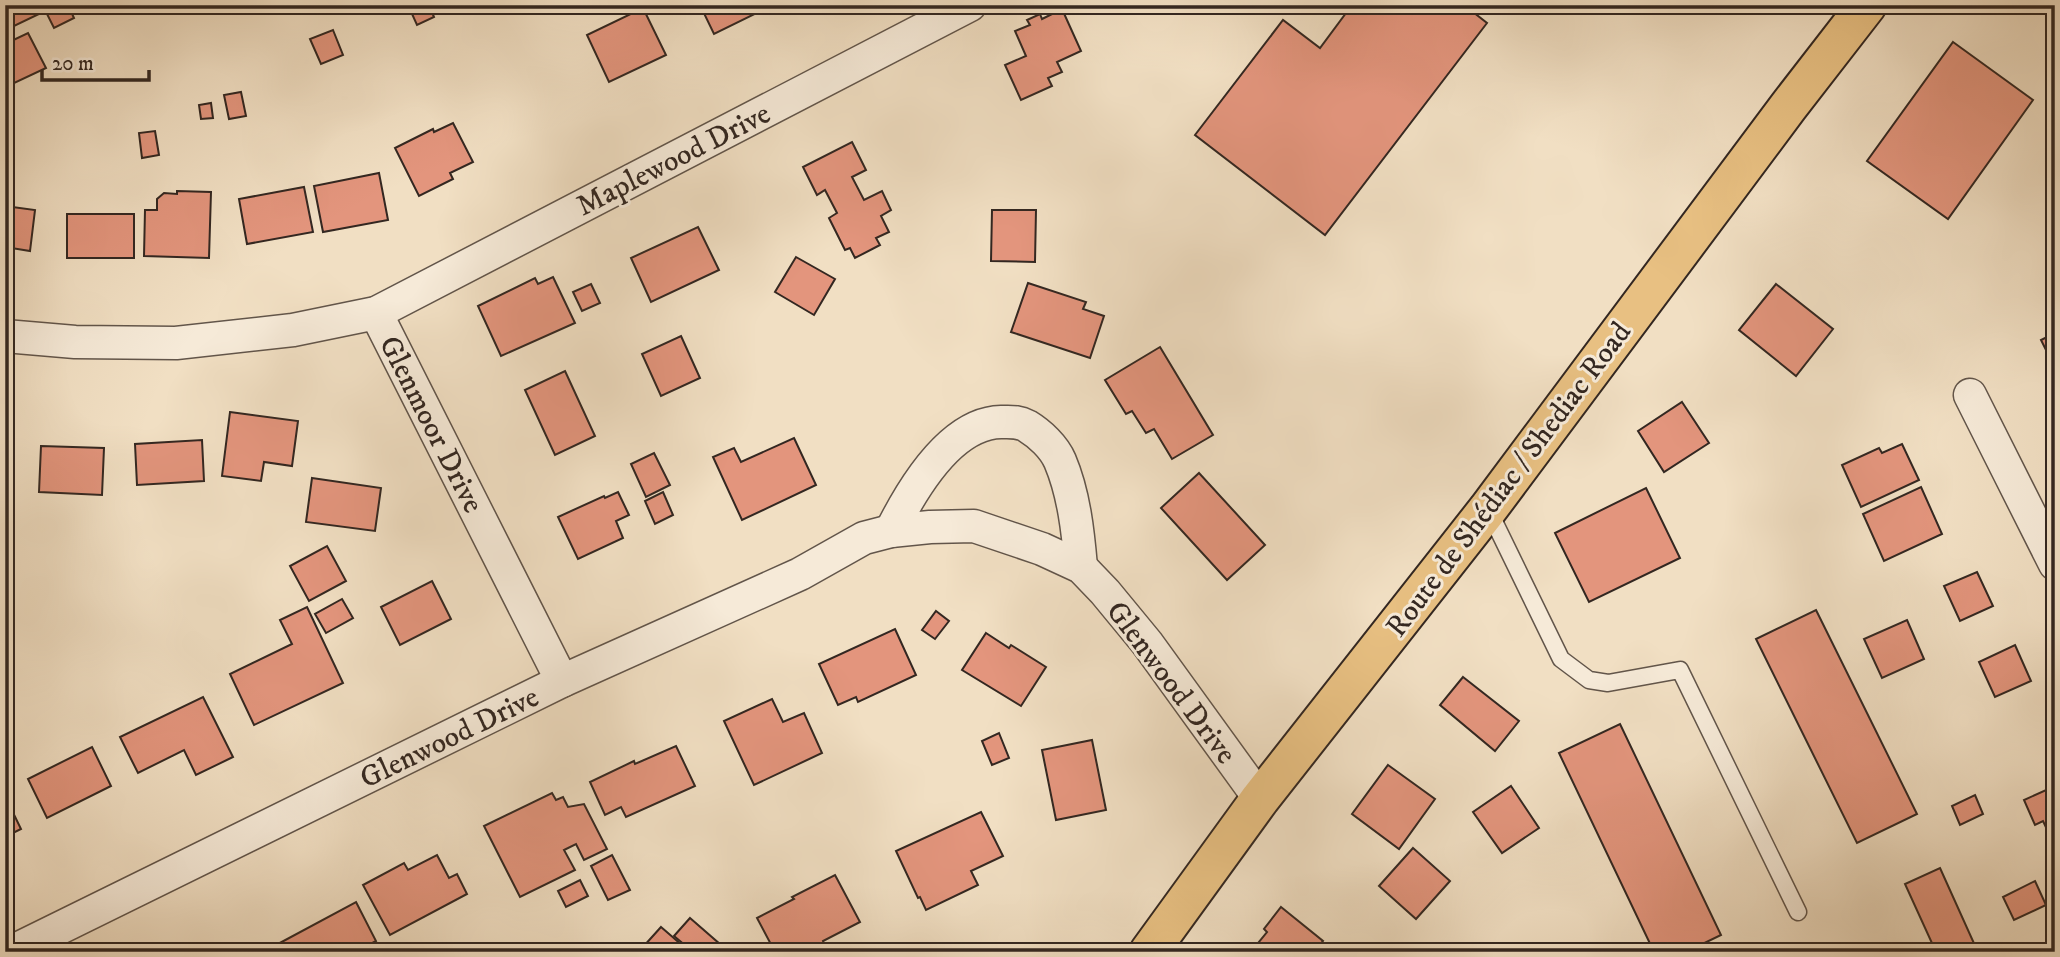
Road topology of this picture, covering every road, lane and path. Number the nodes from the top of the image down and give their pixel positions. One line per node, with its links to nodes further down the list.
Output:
1 (970, 5): 3 (street, Maplewood Drive)
2 (1867, 5): 6 (main road, Route de Shédiac / Shediac Road)
3 (376, 313): 4 (street, Glenmoor Drive); 10 (street, Glenmoor Drive)
4 (5, 337)
5 (1970, 395): 8 (street)
6 (1488, 509): 11 (main road, Route de Shédiac / Shediac Road); 12 (lane)
7 (891, 531): 9 (street, Glenwood Drive); 9 (street); 10 (street, Glenwood Drive)
8 (2055, 564)
9 (1081, 567): 11 (street, Glenwood Drive)
10 (562, 681): 13 (street, Glenwood Drive)
11 (1260, 799): 14 (main road, Route de Shédiac / Shediac Road)
12 (1798, 912)
13 (10, 952)
14 (1149, 952)

